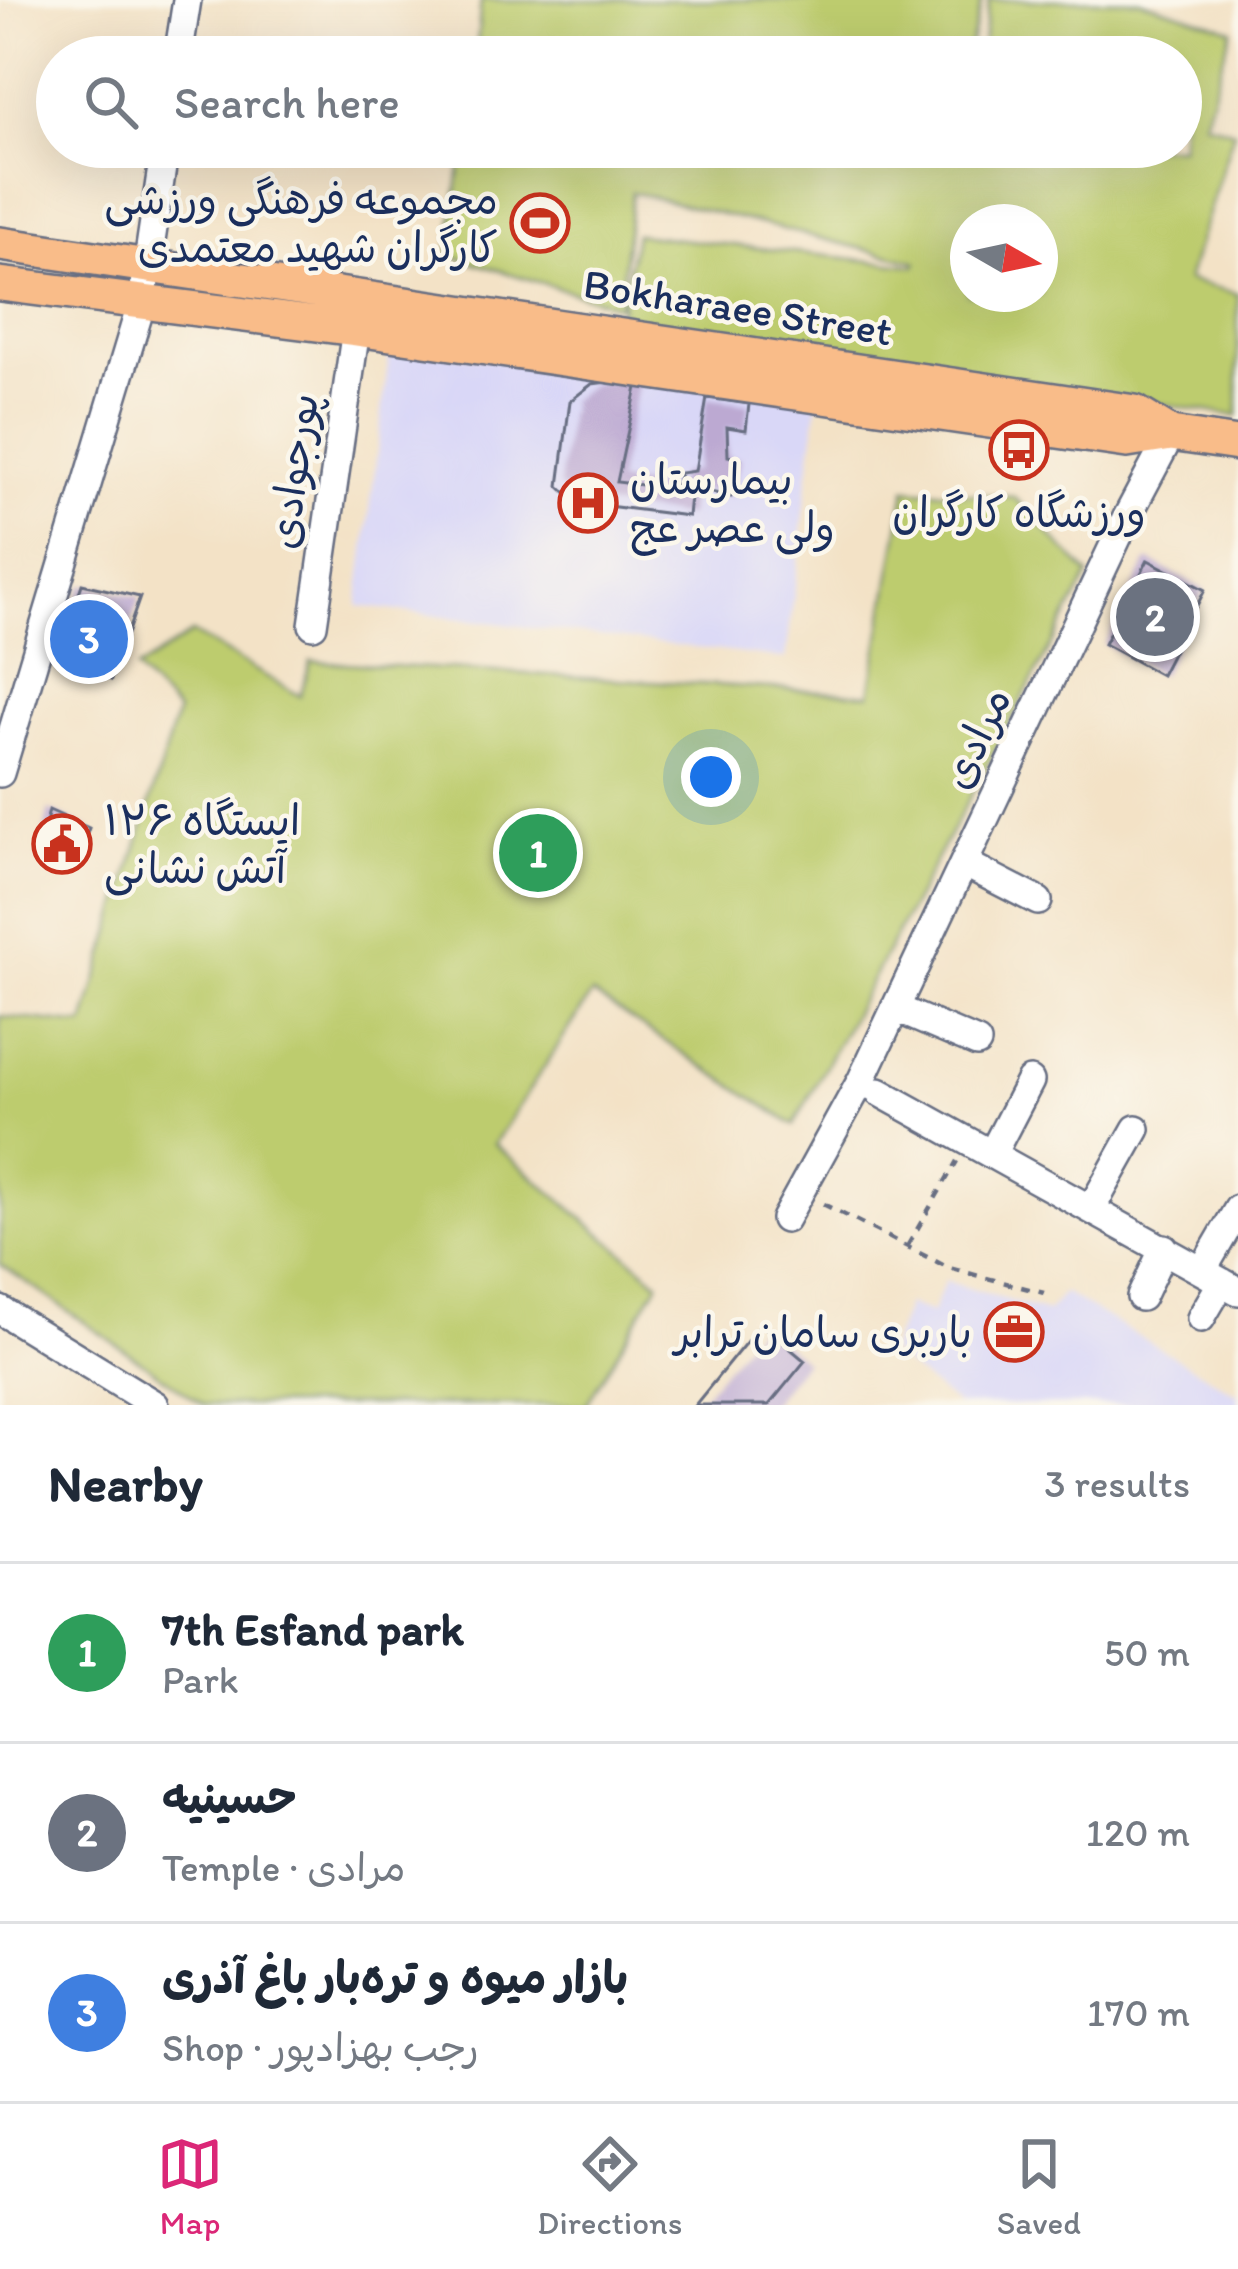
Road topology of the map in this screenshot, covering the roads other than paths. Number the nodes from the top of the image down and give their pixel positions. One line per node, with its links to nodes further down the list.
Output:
1 (187, 0): 2 (street)
2 (181, 36)
3 (162, 168): 5 (street)
4 (0, 244): 5 (main road, Bokharaee Street)
5 (148, 264): 7 (street); 8 (main road, Bokharaee Street)
6 (0, 284): 7 (main road, Bokharaee Street)
7 (142, 302): 9 (main road, Bokharaee Street); 13 (street)
8 (445, 325): 9 (main road, Bokharaee Street); 10 (main road, Bokharaee Street)
9 (356, 329): 12 (street, پورجوادی)
10 (1171, 434): 11 (main road, Bokharaee Street); 14 (street, مرادی)
11 (1238, 444)
12 (314, 625)
13 (0, 773)
14 (964, 863): 15 (street); 16 (street, مرادی)
15 (1038, 901)
16 (896, 1008): 17 (street); 19 (street, مرادی)
17 (977, 1043)
18 (1030, 1081): 21 (street)
19 (870, 1086): 21 (street); 24 (street, مرادی)
20 (1136, 1130): 22 (street)
21 (981, 1147): 22 (street)
22 (1091, 1209): 25 (street)
23 (1238, 1209): 26 (street)
24 (785, 1219)
25 (1164, 1248): 26 (street); 27 (street)
26 (1221, 1281): 29 (street)
27 (1141, 1298)
28 (0, 1310): 30 (street)
29 (1201, 1318)
30 (155, 1405)

